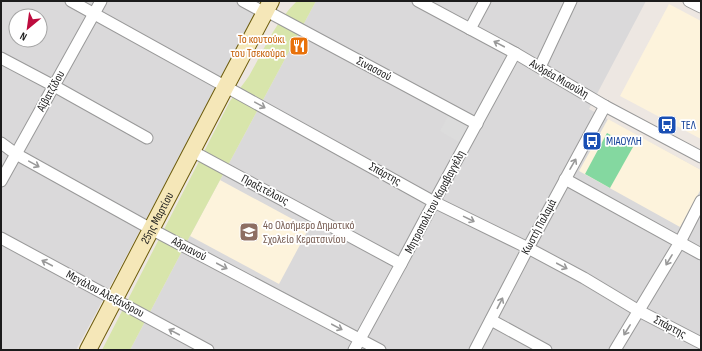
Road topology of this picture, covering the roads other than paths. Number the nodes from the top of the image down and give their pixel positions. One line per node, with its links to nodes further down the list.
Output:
1 (71, 1): 11 (street, Σπάρτης)
2 (101, 1): 11 (street, Αϊβατζίδου)
3 (243, 1): 10 (street, Σινασσού)
4 (283, 1): 10 (street, 25ης Μαρτίου)
5 (418, 1): 12 (street, Ανδρέα Μιαούλη)
6 (485, 1): 12 (street)
7 (571, 1): 15 (street)
8 (689, 1): 9 (street)
9 (701, 7)
10 (269, 9): 17 (street, 25ης Μαρτίου); 19 (street, Σινασσού)
11 (94, 14): 16 (street, Αϊβατζίδου); 17 (street, Σπάρτης)
12 (470, 29): 13 (street, Ανδρέα Μιαούλη, one-way to 12)
13 (515, 53): 15 (street, Ανδρέα Μιαούλη); 19 (street, Μητροπολίτου Καραβαγγέλη)
14 (1, 58): 16 (street)
15 (540, 67): 18 (street, Ανδρέα Μιαούλη)
16 (54, 86): 20 (street); 23 (street, Αϊβατζίδου)
17 (226, 86): 22 (street, 25ης Μαρτίου); 28 (street, Σπάρτης, one-way to 28)
18 (605, 106): 24 (street, Ανδρέα Μιαούλη); 25 (street, Κωστή Παλαμά, one-way to 18)
19 (477, 124): 28 (street, Μητροπολίτου Καραβαγγέλη)
20 (147, 138)
21 (1, 143): 23 (street, Αδριανού)
22 (192, 151): 29 (street, 25ης Μαρτίου); 34 (street, Πραξιτέλους)
23 (16, 154): 26 (street, Αϊβατζίδου); 29 (street, Αδριανού, one-way to 29)
24 (701, 156)
25 (565, 179): 31 (street); 32 (street, Κωστή Παλαμά)
26 (1, 181)
27 (701, 201): 31 (street)
28 (434, 202): 32 (street, Σπάρτης, one-way to 32); 34 (street, Μητροπολίτου Καραβαγγέλη)
29 (151, 229): 35 (street, 25ης Μαρτίου); 38 (street, Αδριανού, one-way to 38)
30 (1, 238): 35 (street, Μεγάλου Αλεξάνδρου, one-way to 30)
31 (680, 242): 33 (street); 36 (street, one-way to 36)
32 (528, 248): 36 (street, Σπάρτης, one-way to 36); 37 (street, Κωστή Παλαμά, one-way to 32)
33 (701, 254)
34 (401, 264): 38 (street, Μητροπολίτου Καραβαγγέλη)
35 (114, 300): 40 (street, 25ης Μαρτίου); 41 (street, Μεγάλου Αλεξάνδρου, one-way to 35)
36 (639, 311): 39 (street, Σπάρτης); 46 (street, one-way to 46)
37 (491, 320): 44 (street, Κωστή Παλαμά); 45 (street)
38 (360, 339): 42 (street, Μητροπολίτου Καραβαγγέλη); 43 (street, Αδριανού)
39 (701, 343)
40 (88, 350)
41 (208, 350)
42 (354, 350)
43 (380, 350)
44 (475, 350)
45 (546, 350)
46 (615, 350)

